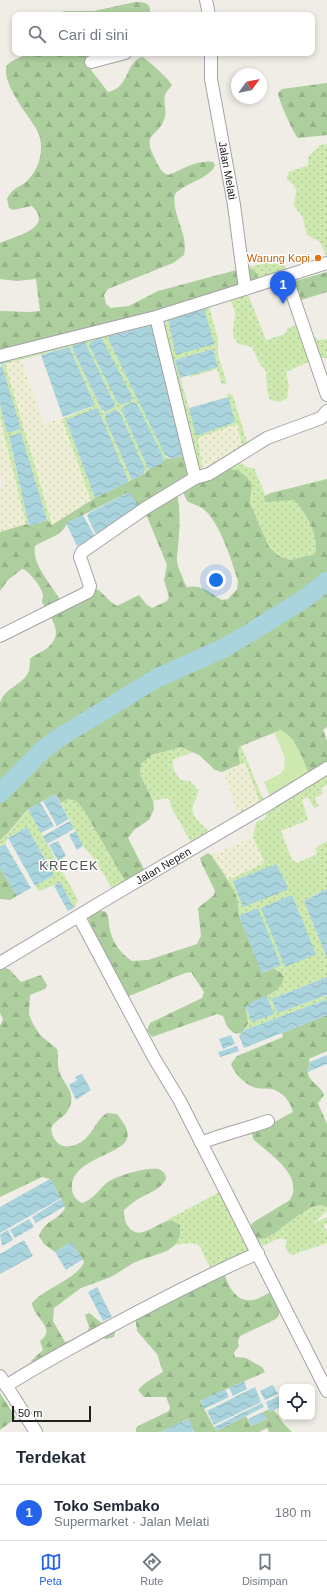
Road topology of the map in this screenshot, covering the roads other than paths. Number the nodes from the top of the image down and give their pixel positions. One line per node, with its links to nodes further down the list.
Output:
1 (206, 0): 2 (street)
2 (208, 12)
3 (114, 56): 5 (street)
4 (211, 56): 8 (street, Jalan Melati)
5 (91, 62)
6 (327, 263): 7 (street)
7 (286, 276): 8 (street); 11 (street)
8 (245, 289): 9 (street)
9 (156, 317): 10 (street); 13 (street)
10 (0, 356)
11 (327, 395)
12 (327, 412): 13 (street)
13 (195, 478): 14 (street)
14 (0, 636)
15 (327, 768): 16 (street, Jalan Nepen)
16 (79, 917): 17 (street, Jalan Nepen); 19 (street)
17 (0, 963)
18 (268, 1121): 19 (street)
19 (201, 1143): 20 (street)
20 (258, 1253): 21 (street); 22 (street)
21 (3, 1381): 23 (street)
22 (327, 1391)
23 (36, 1432)

